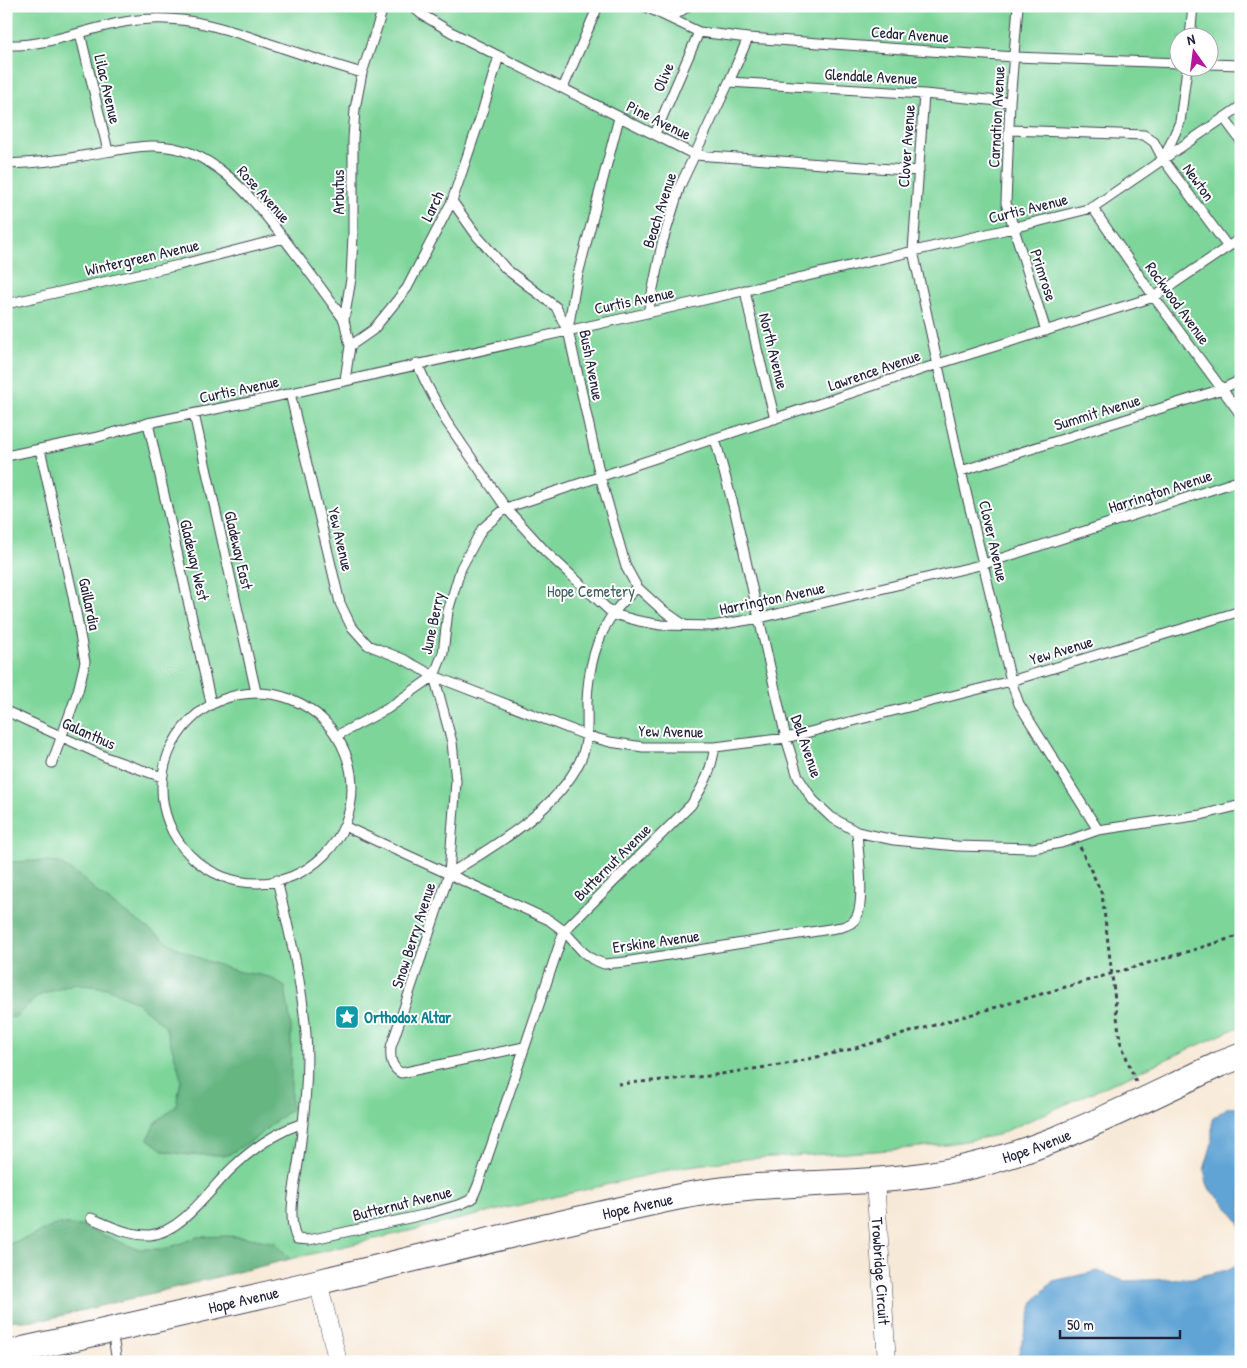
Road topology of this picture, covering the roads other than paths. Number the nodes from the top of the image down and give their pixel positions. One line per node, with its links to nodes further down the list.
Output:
1 (383, 6): 19 (lane, Arbutus)
2 (412, 6): 14 (lane, Pine Avenue)
3 (598, 6): 22 (lane)
4 (644, 6): 8 (lane, Cedar Avenue)
5 (688, 6): 8 (lane)
6 (1018, 6): 15 (lane, Carnation Avenue)
7 (1193, 6): 9 (lane)
8 (671, 18): 10 (lane, Cedar Avenue)
9 (1191, 28)
10 (699, 32): 12 (lane, Cedar Avenue); 29 (lane, Olive)
11 (80, 33): 13 (lane); 19 (lane); 31 (lane, Lilac Avenue)
12 (748, 38): 15 (lane, Cedar Avenue); 21 (lane, Beach Avenue)
13 (6, 45)
14 (499, 56): 22 (lane, Pine Avenue); 36 (lane, Larch)
15 (1014, 56): 16 (lane, Cedar Avenue); 24 (lane, Carnation Avenue)
16 (1170, 63)
17 (1220, 64): 18 (lane)
18 (1241, 64)
19 (362, 73): 47 (lane, Arbutus)
20 (1186, 78): 33 (lane)
21 (729, 82): 23 (lane, Glendale Avenue); 32 (lane, Beach Avenue)
22 (563, 88): 26 (lane, Pine Avenue)
23 (924, 94): 24 (lane, Glendale Avenue); 35 (lane, Clover Avenue)
24 (1010, 102): 28 (lane, Carnation Avenue)
25 (1241, 106): 27 (lane, Curtis Avenue)
26 (618, 118): 29 (lane, Pine Avenue); 48 (lane, Bush Avenue)
27 (1224, 118): 30 (lane); 33 (lane, Curtis Avenue)
28 (1010, 130): 33 (lane, Newton); 38 (lane, Carnation Avenue)
29 (655, 134): 32 (lane, Pine Avenue)
30 (1241, 141)
31 (108, 151): 34 (lane, Rose Avenue); 39 (lane, Rose Avenue)
32 (695, 155): 35 (lane, Pine Avenue); 46 (lane, Beach Avenue)
33 (1163, 159): 37 (lane, Curtis Avenue); 41 (lane, Newton)
34 (6, 164)
35 (919, 171): 42 (lane, Clover Avenue)
36 (452, 201): 48 (lane); 50 (lane, Larch)
37 (1092, 207): 38 (lane, Curtis Avenue); 44 (lane, Rockwood Avenue)
38 (1013, 228): 42 (lane, Curtis Avenue); 49 (lane, Primrose)
39 (284, 238): 45 (lane, Wintergreen Avenue); 47 (lane, Rose Avenue)
40 (1241, 238): 41 (lane, Lawrence Avenue)
41 (1228, 248): 44 (lane, Lawrence Avenue)
42 (913, 251): 43 (lane, Curtis Avenue); 52 (lane, Clover Avenue)
43 (744, 290): 46 (lane, Curtis Avenue); 59 (lane, North Avenue)
44 (1154, 297): 49 (lane, Lawrence Avenue); 55 (lane, Rockwood Avenue)
45 (6, 304)
46 (648, 313): 48 (lane, Curtis Avenue)
47 (344, 320): 50 (lane, Arbutus)
48 (568, 330): 51 (lane, Curtis Avenue); 65 (lane, Bush Avenue)
49 (1046, 332): 52 (lane, Lawrence Avenue)
50 (350, 346): 53 (lane, Arbutus)
51 (418, 364): 53 (lane, Curtis Avenue); 67 (lane, Harrington Avenue)
52 (938, 364): 59 (lane, Lawrence Avenue); 64 (lane, Clover Avenue)
53 (345, 380): 56 (lane, Curtis Avenue)
54 (1241, 380): 55 (lane, Summit Avenue)
55 (1222, 389): 58 (lane, Rockwood Avenue); 64 (lane, Summit Avenue)
56 (290, 393): 57 (lane, Curtis Avenue); 74 (lane, Yew Avenue)
57 (194, 414): 60 (lane, Curtis Avenue); 76 (lane, Gladeway East)
58 (1241, 415)
59 (776, 419): 61 (lane, Lawrence Avenue)
60 (148, 423): 62 (lane, Curtis Avenue); 77 (lane, Gladeway West)
61 (715, 438): 65 (lane, Lawrence Avenue); 72 (lane, Dell Avenue)
62 (40, 449): 63 (lane, Curtis Avenue); 81 (lane, Gaillardia)
63 (6, 456)
64 (961, 471): 68 (lane, Clover Avenue)
65 (600, 476): 67 (lane, Lawrence Avenue); 69 (lane, Bush Avenue)
66 (1241, 480): 68 (lane, Harrington Avenue)
67 (506, 508): 71 (lane, Harrington Avenue); 74 (lane, June Berry)
68 (984, 564): 72 (lane, Harrington Avenue); 75 (lane, Clover Avenue)
69 (637, 587): 71 (lane); 73 (lane, Bush Avenue)
70 (1241, 611): 75 (lane, Yew Avenue)
71 (613, 614): 73 (lane, Harrington Avenue); 80 (lane)
72 (760, 618): 73 (lane, Harrington Avenue); 82 (lane, Dell Avenue)
73 (684, 626)
74 (434, 676): 79 (lane, June Berry); 80 (lane, Yew Avenue); 90 (lane, Snow Berry Avenue)
75 (1011, 682): 82 (lane, Yew Avenue); 88 (lane, Clover Avenue)
76 (256, 692): 77 (lane); 79 (lane)
77 (212, 703): 85 (lane)
78 (6, 711): 81 (lane, Galanthus)
79 (336, 736): 87 (lane)
80 (588, 736): 83 (lane, Yew Avenue); 90 (lane)
81 (62, 737): 84 (lane, Gaillardia); 85 (lane, Galanthus)
82 (786, 738): 83 (lane, Yew Avenue); 89 (lane, Dell Avenue)
83 (715, 746): 92 (lane, Butternut Avenue)
84 (52, 763)
85 (162, 777): 91 (lane)
86 (1241, 805): 88 (lane)
87 (346, 827): 90 (lane, Erskine Avenue); 91 (lane)
88 (1098, 830): 89 (lane, Dell Avenue)
89 (856, 832): 92 (lane, Erskine Avenue)
90 (449, 874): 92 (lane, Erskine Avenue); 93 (lane, Snow Berry Avenue)
91 (278, 880): 95 (lane, Butternut Avenue)
92 (564, 931): 93 (lane, Butternut Avenue)
93 (524, 1047): 95 (lane, Butternut Avenue)
94 (1241, 1056): 96 (main road, Hope Avenue)
95 (303, 1123): 97 (lane)
96 (876, 1180): 98 (main road, Hope Avenue); 103 (street, Trowbridge Circuit)
97 (91, 1218)
98 (318, 1282): 99 (main road, Hope Avenue); 102 (street)
99 (112, 1329): 100 (main road, Hope Avenue); 101 (lane)
100 (12, 1353)
101 (117, 1362)
102 (338, 1362)
103 (887, 1362)

